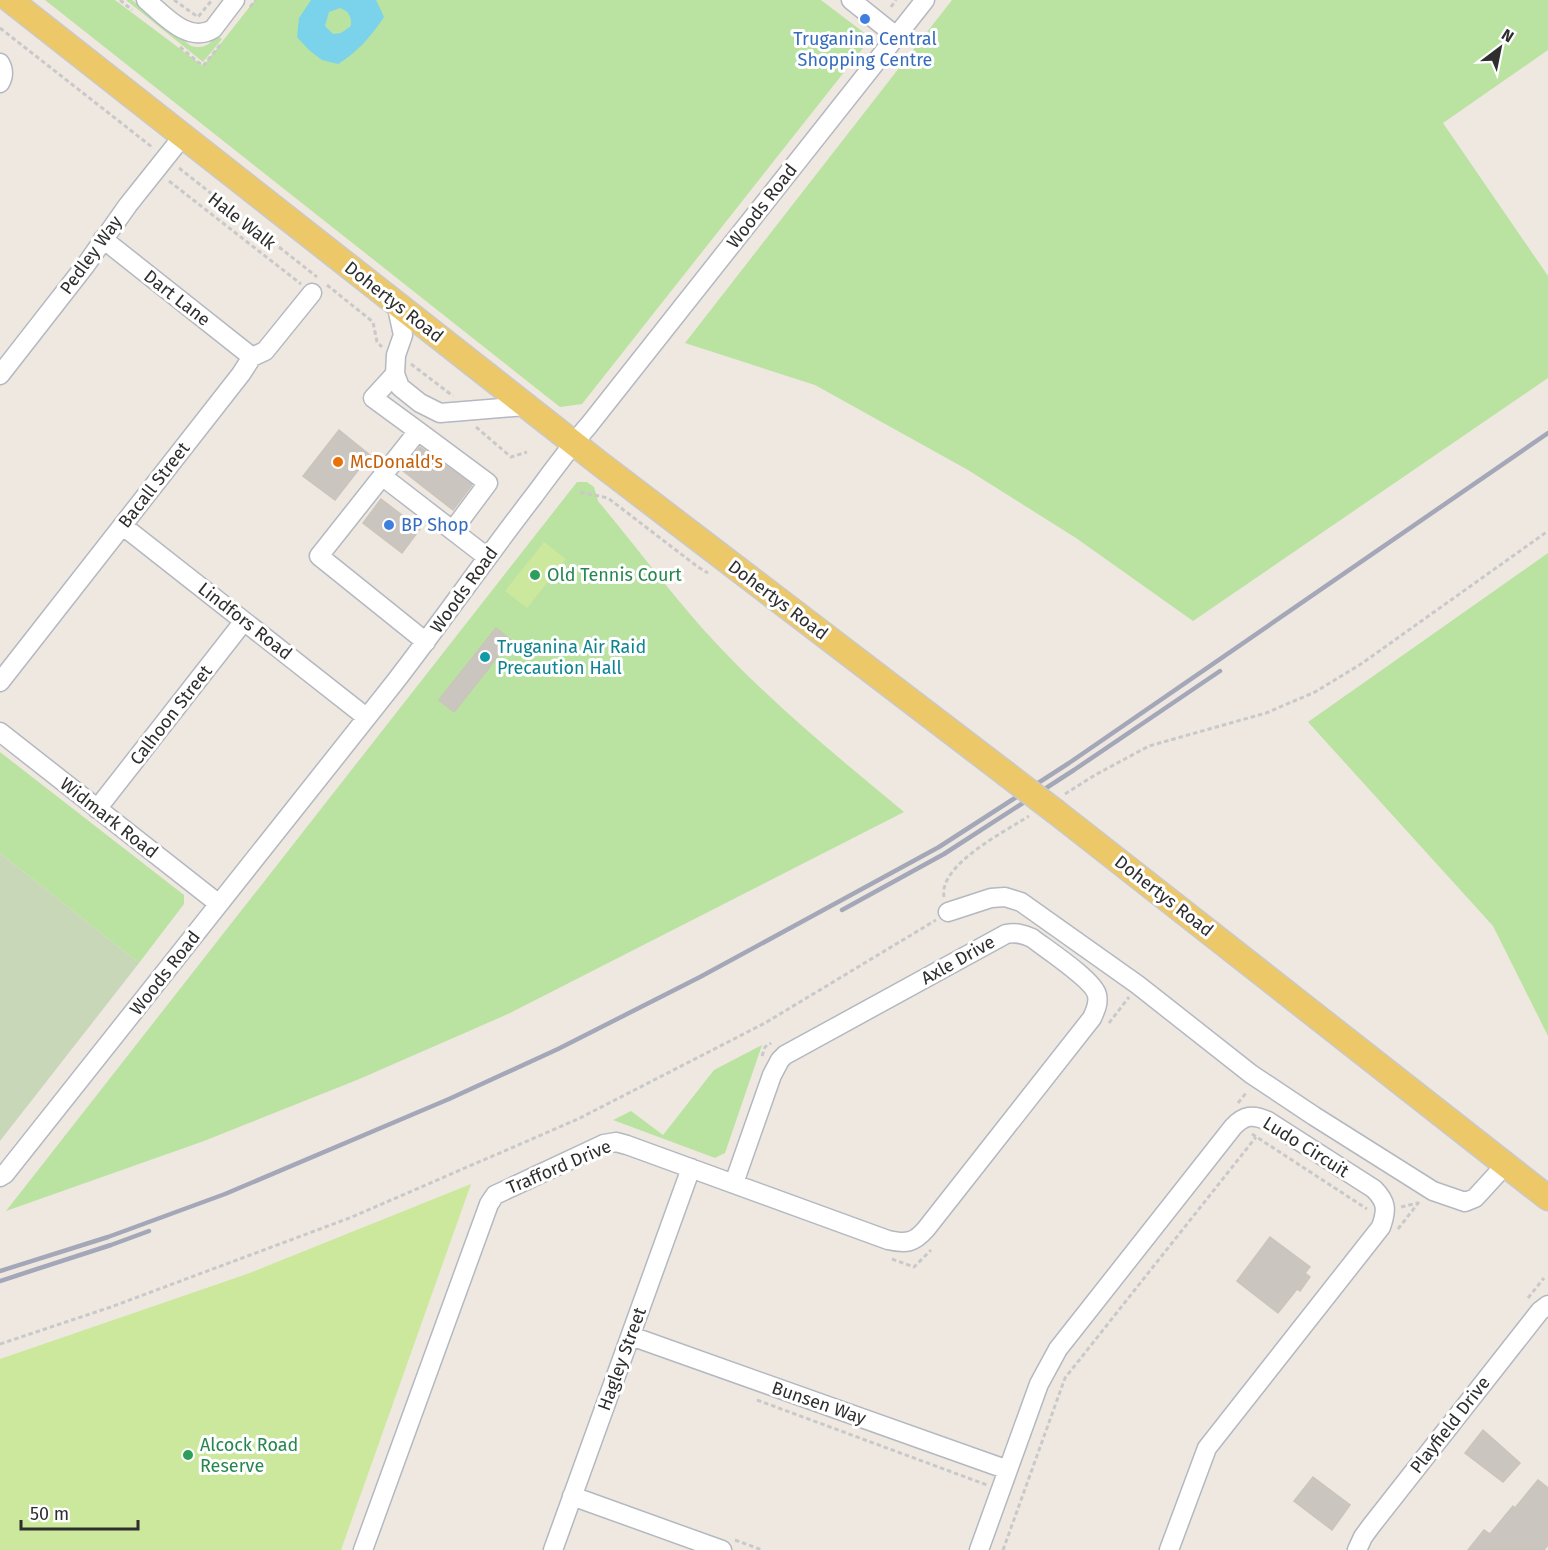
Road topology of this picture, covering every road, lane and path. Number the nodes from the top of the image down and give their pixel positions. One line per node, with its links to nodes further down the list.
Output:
1 (10, 0): 14 (main road, Dohertys Road)
2 (146, 0): 5 (street)
3 (174, 0): 4 (path)
4 (212, 0)
5 (235, 0)
6 (851, 0): 11 (street)
7 (896, 0): 9 (path)
8 (925, 0): 11 (street, Woods Road)
9 (891, 7)
10 (0, 28): 15 (path)
11 (896, 36): 25 (street, Woods Road)
12 (225, 38): 13 (path)
13 (195, 60)
14 (183, 136): 15 (street, Pedley Way); 18 (main road, Dohertys Road)
15 (161, 164): 16 (street, Pedley Way); 17 (path, Hale Walk); 19 (path)
16 (103, 239): 20 (street, Dart Lane); 22 (street, Pedley Way)
17 (312, 293): 20 (street, Bacall Street)
18 (396, 303): 21 (street); 23 (main road, Dohertys Road)
19 (373, 322)
20 (252, 357): 28 (street, Bacall Street)
21 (395, 374): 23 (street); 24 (street)
22 (0, 375)
23 (526, 406): 25 (main road, Dohertys Road)
24 (418, 431): 26 (street); 29 (street)
25 (573, 443): 31 (street, Woods Road); 38 (main road, Dohertys Road, bridge)
26 (382, 476): 29 (street); 34 (street)
27 (580, 492): 32 (path)
28 (123, 526): 33 (street, Lindfors Road); 35 (street, Bacall Street)
29 (453, 530): 31 (street)
30 (1548, 531): 38 (path)
31 (487, 557): 34 (street, Woods Road)
32 (698, 567)
33 (244, 621): 36 (street, Lindfors Road); 39 (street, Calhoon Street)
34 (426, 642): 36 (street, Woods Road)
35 (0, 682)
36 (366, 717): 40 (street, Woods Road)
37 (0, 732): 39 (street, Widmark Road)
38 (1051, 806): 41 (path); 48 (main road, Dohertys Road)
39 (97, 808): 40 (street, Widmark Road)
40 (219, 904): 50 (street, Woods Road)
41 (948, 912): 44 (street); 61 (path)
42 (1124, 1004): 43 (path)
43 (1109, 1022)
44 (1251, 1074): 45 (path); 52 (street)
45 (1255, 1116): 46 (street, Ludo Circuit); 54 (street, Ludo Circuit)
46 (1238, 1123): 47 (path); 63 (street, Ludo Circuit)
47 (1256, 1136): 54 (path); 70 (path)
48 (1504, 1164): 52 (street); 53 (main road, Dohertys Road)
49 (691, 1168): 51 (street, Trafford Drive); 60 (street, Hagley Street); 66 (street, Trafford Drive)
50 (0, 1177)
51 (734, 1183): 56 (street, Trafford Drive); 56 (street, Axle Drive)
52 (1426, 1197): 54 (path); 55 (path)
53 (1548, 1198)
54 (1381, 1214): 71 (street)
55 (1397, 1231)
56 (913, 1241)
57 (935, 1244): 58 (path)
58 (884, 1256)
59 (1548, 1305): 72 (street, Playfield Drive)
60 (631, 1336): 63 (street, Bunsen Way); 65 (street, Hagley Street)
61 (0, 1344)
62 (749, 1397): 64 (path)
63 (1008, 1470): 69 (street, Ludo Circuit)
64 (989, 1486)
65 (572, 1496): 67 (street, Hagley Street); 68 (street)
66 (363, 1550)
67 (553, 1550)
68 (722, 1550)
69 (979, 1550)
70 (1003, 1550)
71 (1169, 1550)
72 (1358, 1550)

